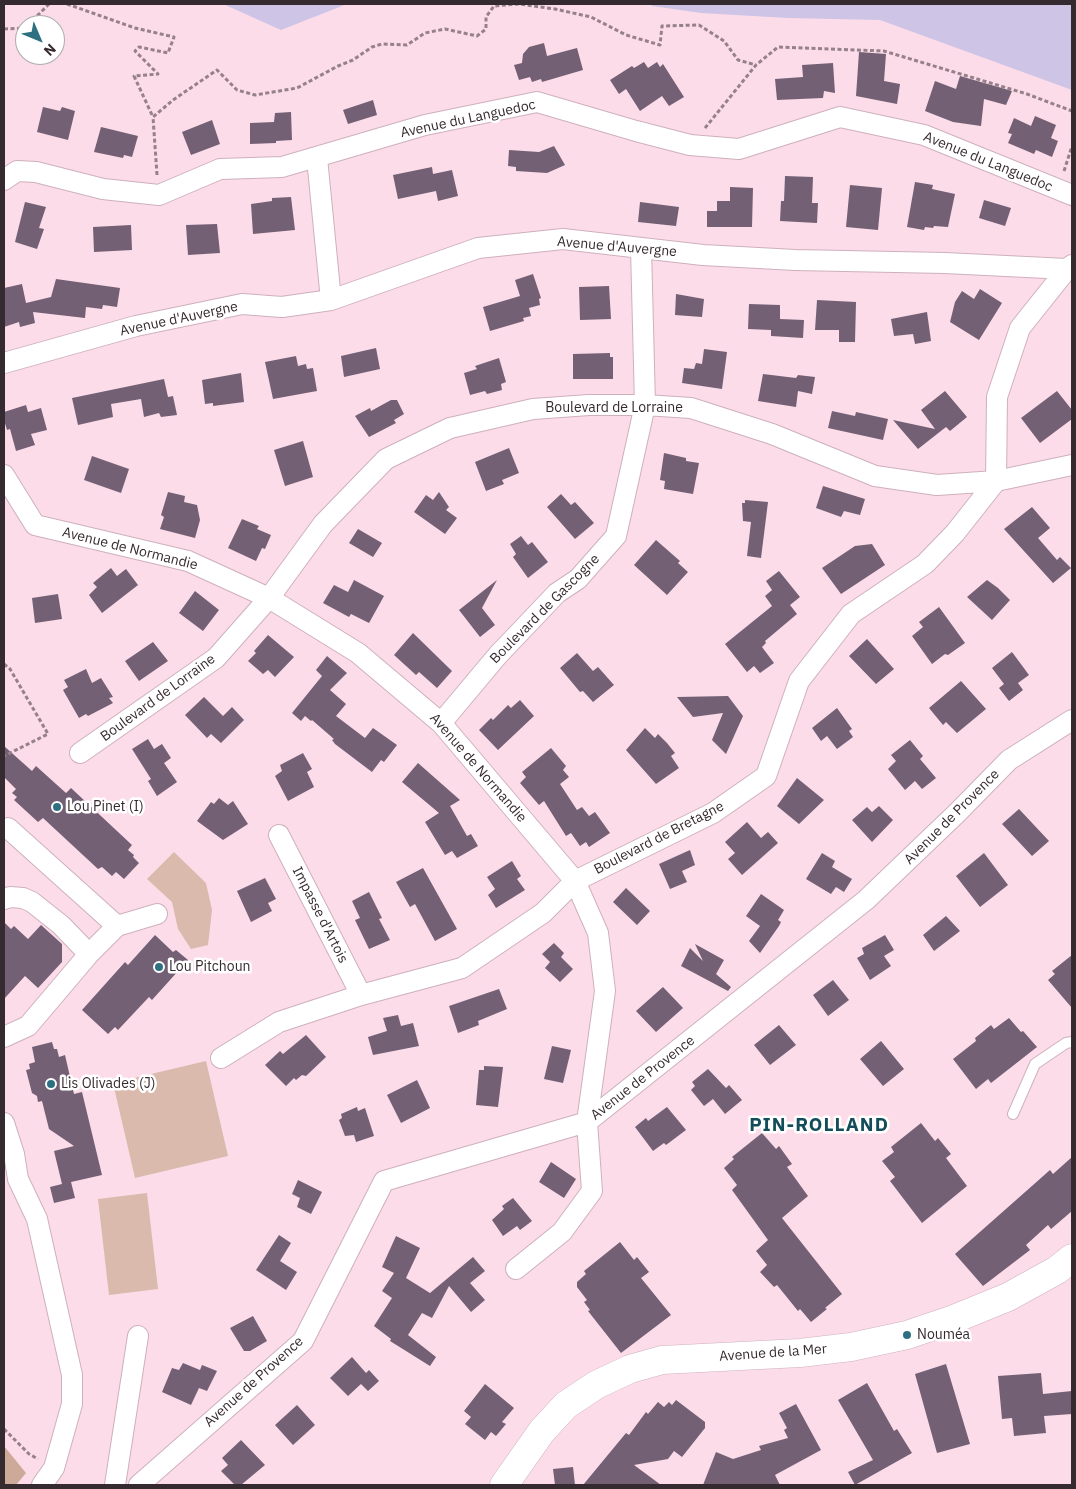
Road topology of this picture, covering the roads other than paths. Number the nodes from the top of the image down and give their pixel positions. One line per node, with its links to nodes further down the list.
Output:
1 (317, 158): 2 (street, Avenue du Languedoc); 3 (street, Avenue du Languedoc); 6 (street)
2 (4, 180)
3 (1065, 193)
4 (641, 248): 5 (street, Avenue d'Auvergne); 6 (street, Avenue d'Auvergne); 8 (street, Boulevard de Gascogne)
5 (1070, 267): 11 (street)
6 (331, 300): 7 (street, Avenue d'Auvergne)
7 (4, 363)
8 (645, 405): 11 (street, Boulevard de Lorraine); 12 (street, Boulevard de Lorraine); 14 (street, Boulevard de Gascogne)
9 (1072, 465): 11 (street)
10 (4, 475): 12 (street, Avenue de Normandie)
11 (996, 481): 18 (street, Boulevard de Bretagne)
12 (270, 598): 14 (street, Avenue de Normandie); 15 (street, Boulevard de Lorraine)
13 (1072, 720): 28 (street, Avenue de Provence)
14 (441, 723): 18 (street, Avenue de Normandie)
15 (80, 753)
16 (8, 828): 21 (street)
17 (279, 835): 23 (street, Impasse d'Artois)
18 (575, 881): 23 (street, Boulevard de Bretagne); 28 (street, Avenue de Normandie)
19 (4, 899): 22 (street)
20 (157, 914): 21 (street)
21 (117, 926): 22 (street)
22 (89, 954): 24 (street)
23 (361, 995): 26 (street, Boulevard de Bretagne)
24 (4, 1038)
25 (1072, 1042): 27 (lane)
26 (221, 1058)
27 (1013, 1114)
28 (587, 1122): 32 (street, Avenue de Normandie); 36 (street, Avenue de Provence)
29 (4, 1123): 30 (street)
30 (11, 1177): 34 (street)
31 (1072, 1258): 37 (street, Avenue de la Mer)
32 (516, 1269)
33 (138, 1336): 35 (street)
34 (42, 1485)
35 (115, 1485)
36 (139, 1485)
37 (504, 1485)

